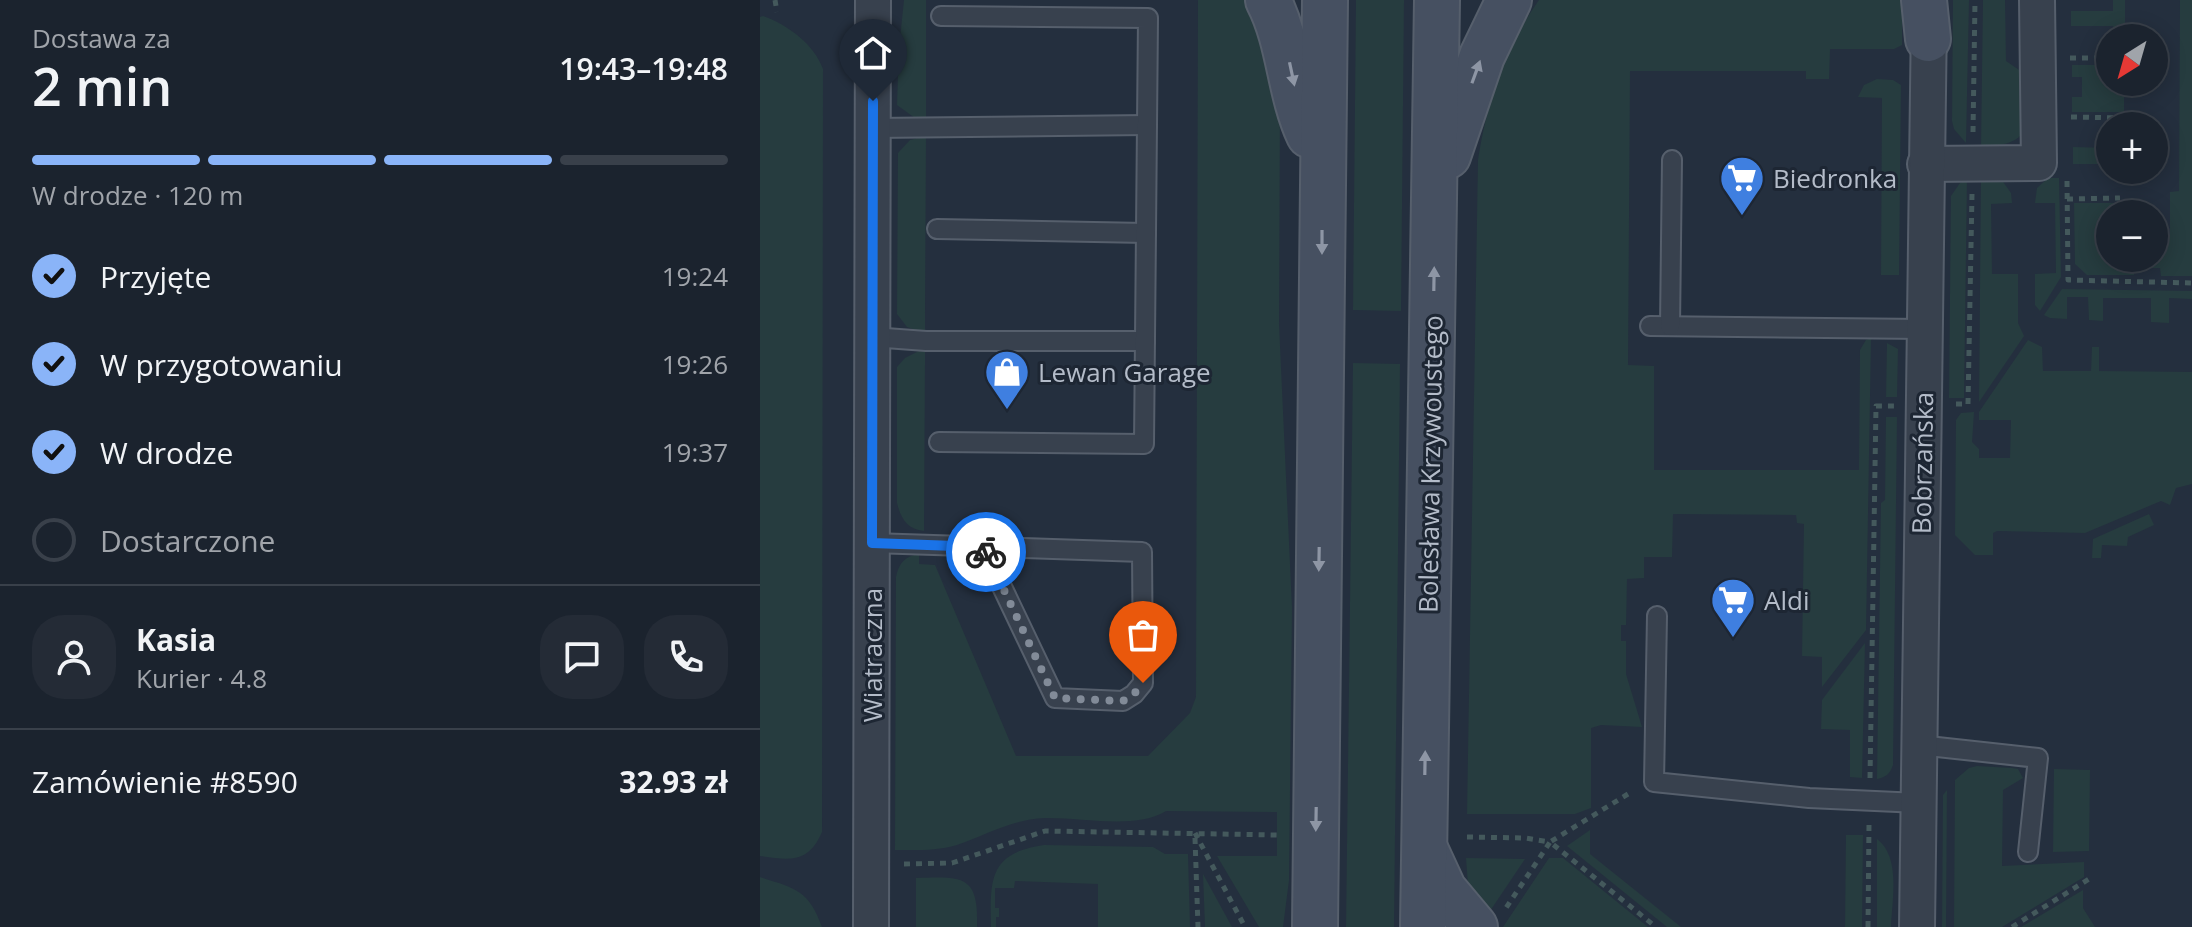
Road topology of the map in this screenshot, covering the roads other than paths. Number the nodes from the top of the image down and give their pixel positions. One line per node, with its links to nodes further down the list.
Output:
1 (873, 0): 10 (street, Wiatraczna)
2 (1268, 0): 12 (main road, one-way to 12)
3 (1325, 0): 12 (main road)
4 (1437, 0): 15 (main road, Bolesława Krzywoustego)
5 (1509, 0): 15 (main road, one-way to 5)
6 (2037, 0): 13 (street)
7 (1927, 13): 13 (street, Bobrzańska)
8 (941, 16): 9 (lane)
9 (1147, 125): 10 (lane); 16 (lane)
10 (873, 128): 20 (street, Wiatraczna)
11 (1672, 160): 18 (lane)
12 (1323, 164): 32 (main road, one-way to 32)
13 (1925, 164): 19 (street, Bobrzańska)
14 (937, 229): 16 (lane)
15 (1434, 229): 28 (main road, Bolesława Krzywoustego, one-way to 15)
16 (1146, 233): 21 (lane)
17 (1650, 326): 18 (lane)
18 (1670, 326): 19 (lane)
19 (1924, 329): 26 (street, Bobrzańska)
20 (872, 337): 21 (lane); 23 (street, Wiatraczna)
21 (1145, 341): 22 (lane)
22 (939, 442)
23 (872, 543): 24 (lane); 31 (street, Wiatraczna)
24 (983, 547): 24 (lane)
25 (1657, 616): 27 (lane)
26 (1919, 745): 27 (street, Bobrzańska); 29 (lane)
27 (1919, 803): 34 (street, Bobrzańska)
28 (1424, 841): 30 (main road); 33 (main road, Bolesława Krzywoustego)
29 (2028, 852)
30 (1488, 921)
31 (871, 927)
32 (1315, 927)
33 (1423, 927)
34 (1917, 927)

